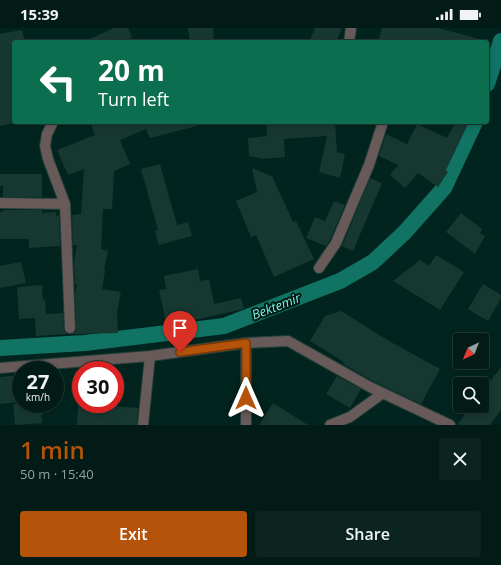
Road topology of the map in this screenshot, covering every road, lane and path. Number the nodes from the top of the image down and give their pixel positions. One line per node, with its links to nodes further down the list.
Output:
1 (351, 28): 2 (street)
2 (349, 40)
3 (52, 124): 6 (street)
4 (382, 124): 7 (street)
5 (0, 203): 6 (street)
6 (65, 204): 8 (street)
7 (319, 268)
8 (70, 328)
9 (246, 343): 10 (street); 12 (street); 14 (street)
10 (150, 356): 11 (street); 13 (street)
11 (0, 368)
12 (383, 393): 15 (street); 16 (street)
13 (143, 425)
14 (246, 425)
15 (330, 425)
16 (450, 425)

